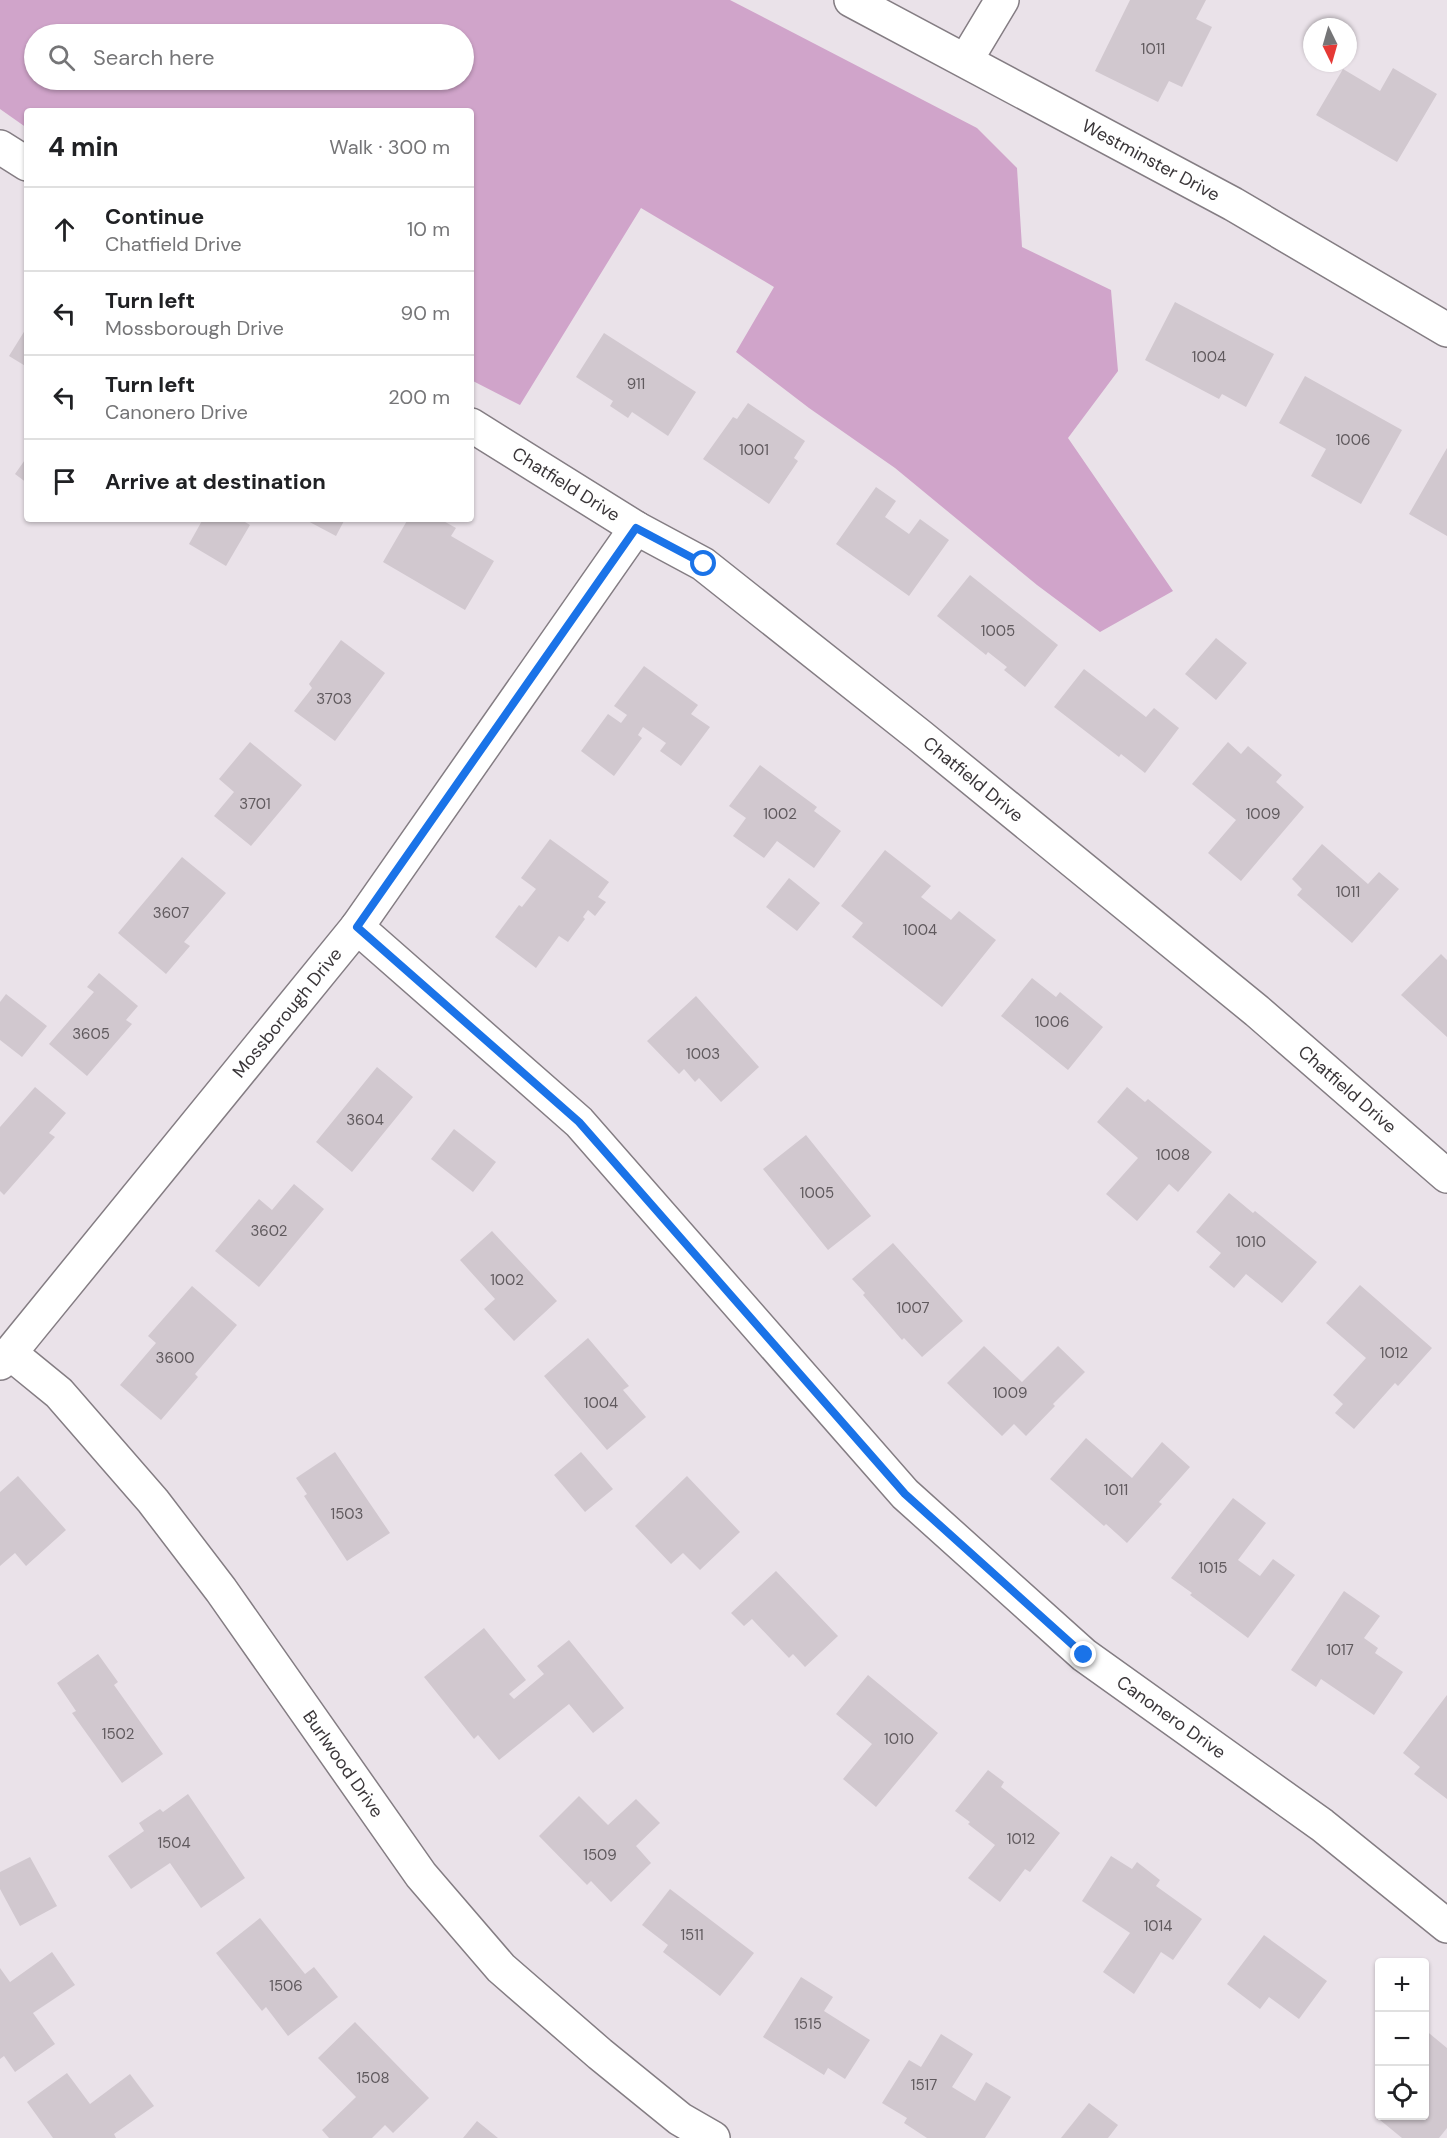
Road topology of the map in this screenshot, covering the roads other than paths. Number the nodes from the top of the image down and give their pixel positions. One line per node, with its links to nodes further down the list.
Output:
1 (851, 0): 3 (street, Westminster Drive)
2 (1002, 0): 3 (street)
3 (966, 60): 6 (street, Westminster Drive)
4 (0, 147): 5 (street)
5 (24, 162)
6 (1447, 330)
7 (474, 427): 8 (street, Chatfield Drive)
8 (636, 528): 9 (street, Mossborough Drive); 10 (street, Chatfield Drive)
9 (357, 927): 11 (street, Mossborough Drive); 12 (street, Canonero Drive)
10 (1447, 1176)
11 (5, 1358): 13 (street, Burlwood Drive)
12 (1447, 1926)
13 (713, 2138)

